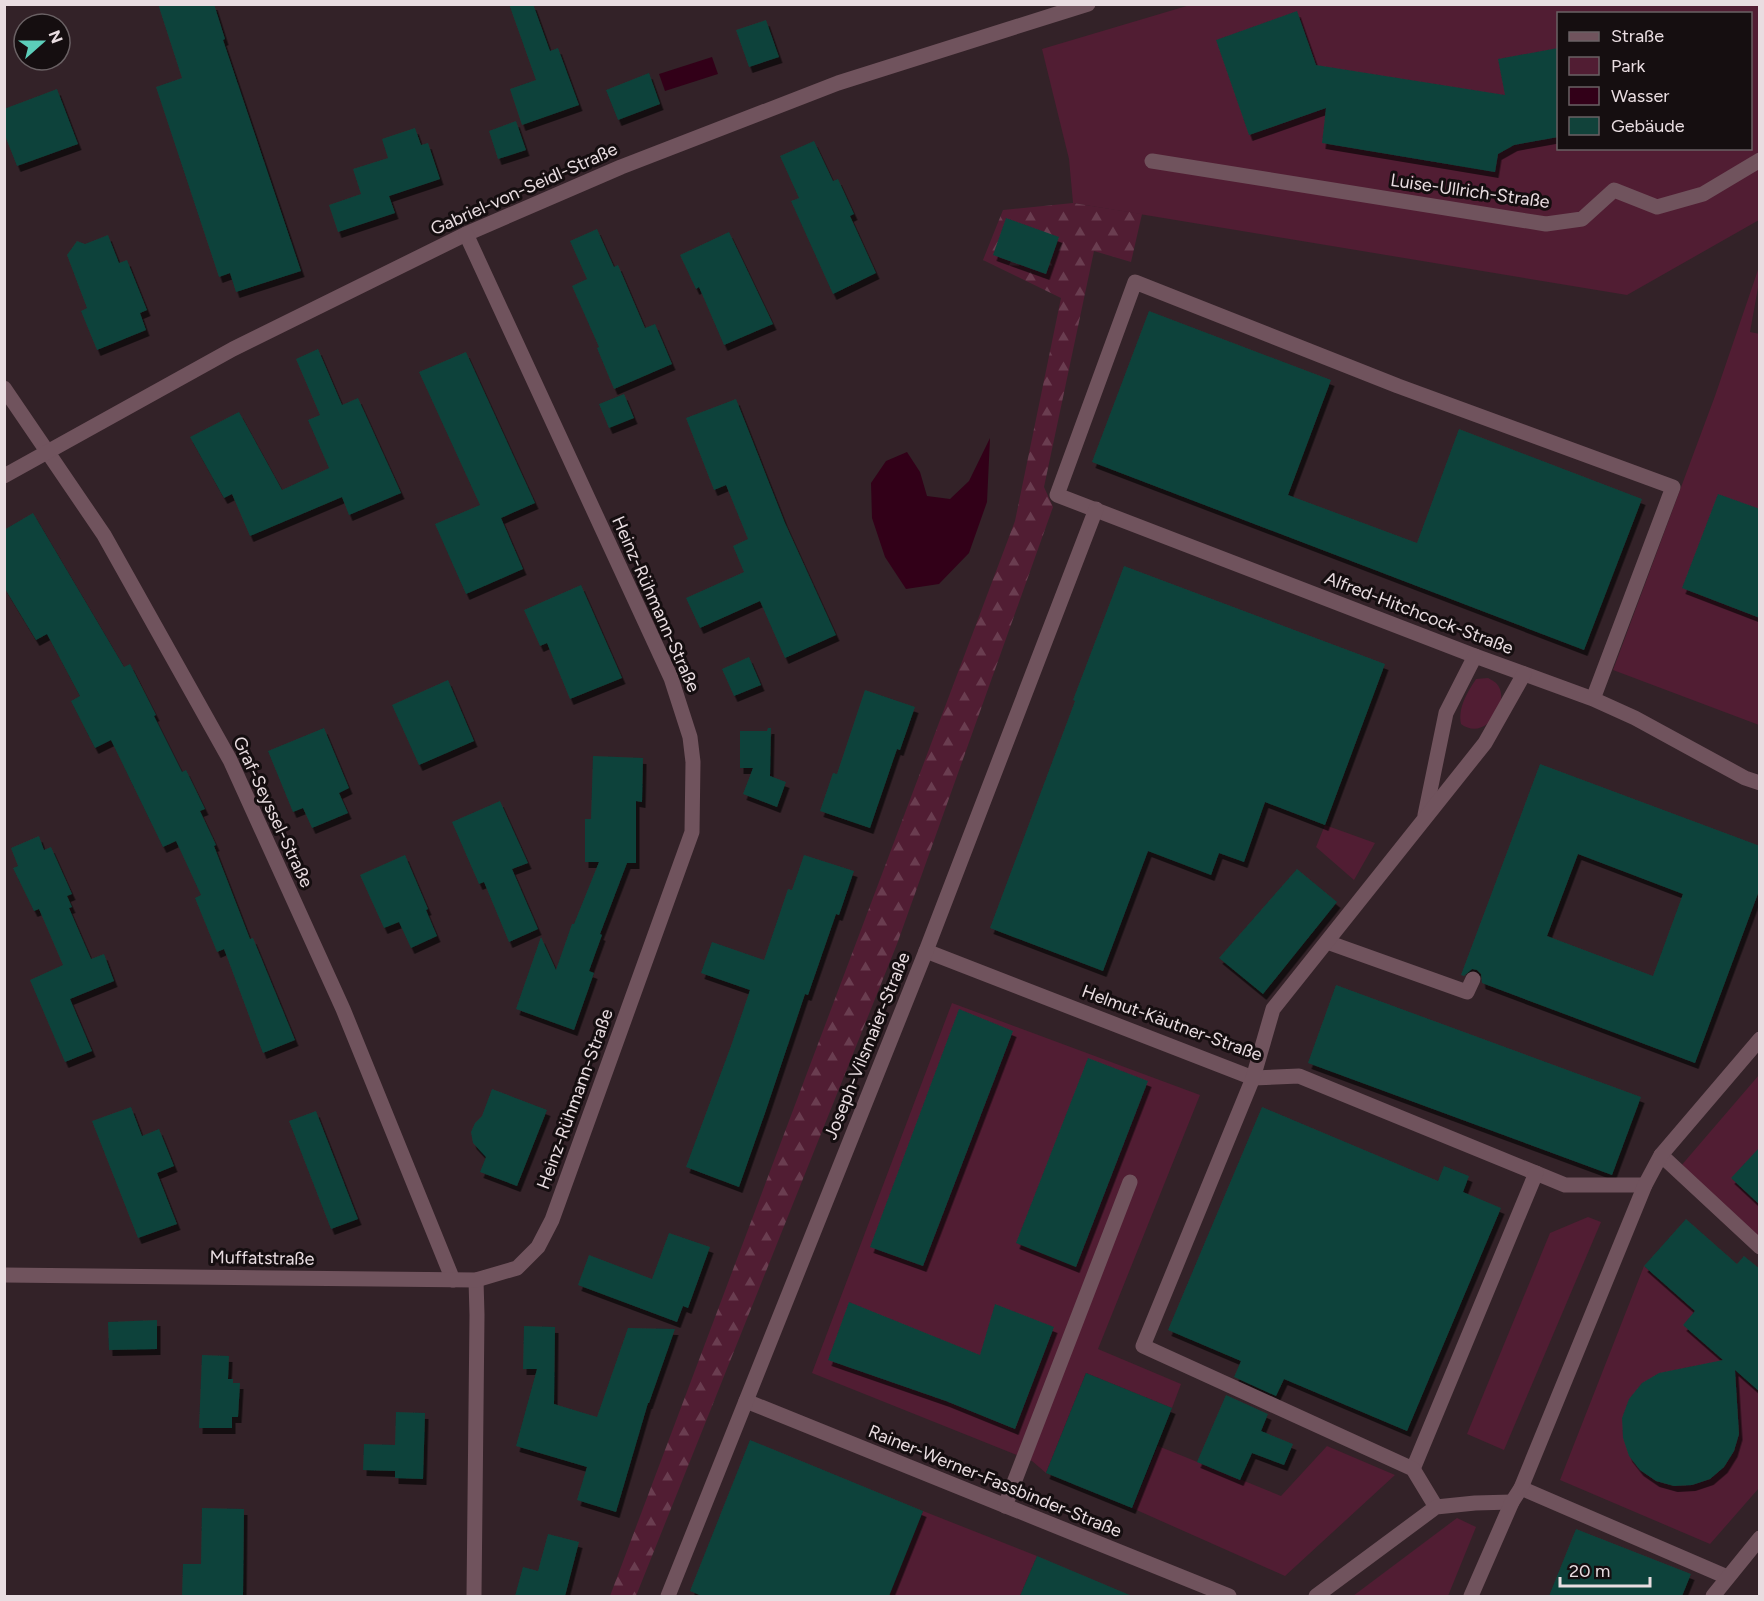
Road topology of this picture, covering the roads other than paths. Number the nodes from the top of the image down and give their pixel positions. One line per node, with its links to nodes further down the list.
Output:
1 (1088, 4): 4 (street, Gabriel-von-Seidl-Straße)
2 (1760, 160): 3 (street, Luise-Ullrich-Straße)
3 (1152, 161)
4 (466, 234): 6 (street, Gabriel-von-Seidl-Straße); 24 (street, Heinz-Rühmann-Straße)
5 (4, 388): 6 (street, Graf-Seyssel-Straße)
6 (50, 452): 7 (street, Gabriel-von-Seidl-Straße); 26 (street, Graf-Seyssel-Straße)
7 (4, 476)
8 (1096, 508): 9 (street, Alfred-Hitchcock-Straße); 11 (street, Alfred-Hitchcock-Straße); 15 (street, Joseph-Vilsmaier-Straße)
9 (1475, 656): 10 (street, Alfred-Hitchcock-Straße); 13 (street)
10 (1524, 674): 11 (street, Alfred-Hitchcock-Straße); 13 (street)
11 (1593, 699): 12 (street, Alfred-Hitchcock-Straße)
12 (1760, 783)
13 (1425, 819): 14 (street)
14 (1327, 942): 16 (street); 18 (street)
15 (926, 951): 18 (street, Helmut-Käutner-Straße); 28 (street, Joseph-Vilsmaier-Straße)
16 (1473, 979)
17 (1760, 1039): 19 (street)
18 (1253, 1078): 20 (street, Helmut-Käutner-Straße); 29 (street)
19 (1661, 1155): 22 (street); 23 (street)
20 (1536, 1173): 22 (street, Helmut-Käutner-Straße); 29 (street)
21 (1130, 1182): 32 (street)
22 (1645, 1185): 30 (street)
23 (1760, 1246)
24 (517, 1268): 27 (street, Muffatstraße)
25 (4, 1275): 26 (street, Muffatstraße)
26 (453, 1280): 27 (street, Muffatstraße)
27 (476, 1280): 36 (street)
28 (746, 1401): 32 (street, Rainer-Werner-Fassbinder-Straße); 37 (street, Joseph-Vilsmaier-Straße)
29 (1413, 1469): 33 (street)
30 (1521, 1488): 31 (street); 35 (street)
31 (1512, 1502): 33 (street); 40 (street)
32 (1005, 1506): 38 (street, Rainer-Werner-Fassbinder-Straße)
33 (1436, 1507): 39 (street)
34 (1760, 1538): 35 (street)
35 (1727, 1577): 41 (street)
36 (474, 1596)
37 (668, 1596)
38 (1229, 1596)
39 (1316, 1596)
40 (1472, 1596)
41 (1713, 1596)

